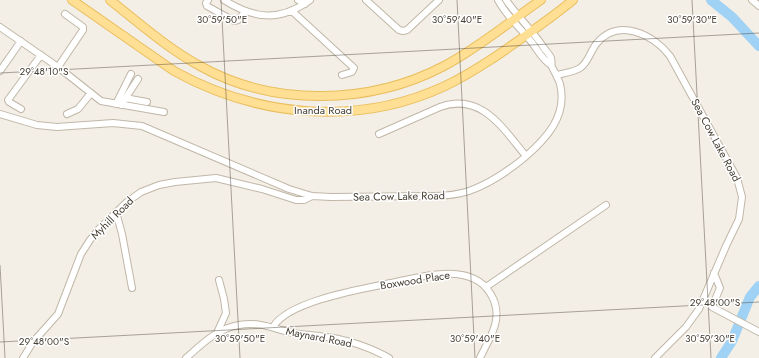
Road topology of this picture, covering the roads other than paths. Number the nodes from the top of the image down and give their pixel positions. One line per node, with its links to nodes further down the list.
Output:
1 (72, 0): 20 (main road, Inanda Road)
2 (110, 0): 18 (main road, Inanda Road)
3 (208, 0): 16 (street)
4 (224, 0): 16 (street)
5 (298, 0): 13 (street)
6 (366, 0): 7 (street)
7 (438, 0)
8 (498, 0): 18 (street)
9 (506, 0): 18 (street)
10 (541, 0): 18 (main road, Inanda Road)
11 (573, 0): 20 (main road, Inanda Road)
12 (752, 0): 14 (street)
13 (307, 2): 15 (street)
14 (759, 6)
15 (292, 11): 16 (street); 26 (street)
16 (245, 12)
17 (65, 14): 23 (street)
18 (515, 18): 20 (street)
19 (0, 26): 21 (street)
20 (529, 33): 27 (street)
21 (21, 41): 22 (street); 24 (street)
22 (40, 55): 23 (street); 33 (street)
23 (58, 67): 29 (street)
24 (0, 71)
25 (131, 74): 32 (street)
26 (342, 75)
27 (557, 75): 38 (street, Sea Cow Lake Road); 42 (street, Sea Cow Lake Road)
28 (138, 79): 30 (street)
29 (93, 95): 32 (street); 36 (street)
30 (125, 98): 31 (street); 32 (street)
31 (147, 102)
32 (118, 104): 34 (street)
33 (21, 109)
34 (164, 112)
35 (0, 114): 39 (street, Sea Cow Lake Road)
36 (67, 114)
37 (379, 134): 38 (street)
38 (526, 156): 39 (street, Sea Cow Lake Road)
39 (312, 196): 41 (street, Myhill Road)
40 (606, 205): 44 (street)
41 (116, 212): 45 (street); 49 (street, Myhill Road)
42 (714, 273): 47 (street); 53 (street, Sea Cow Lake Road)
43 (219, 280): 48 (street)
44 (486, 287): 46 (street, Boxwood Place); 52 (street)
45 (132, 288)
46 (273, 327): 48 (street, Maynard Road); 51 (street, Maynard Road)
47 (759, 332)
48 (217, 333): 50 (street, Maynard Road)
49 (23, 358)
50 (186, 358)
51 (389, 358)
52 (480, 358)
53 (655, 358)

